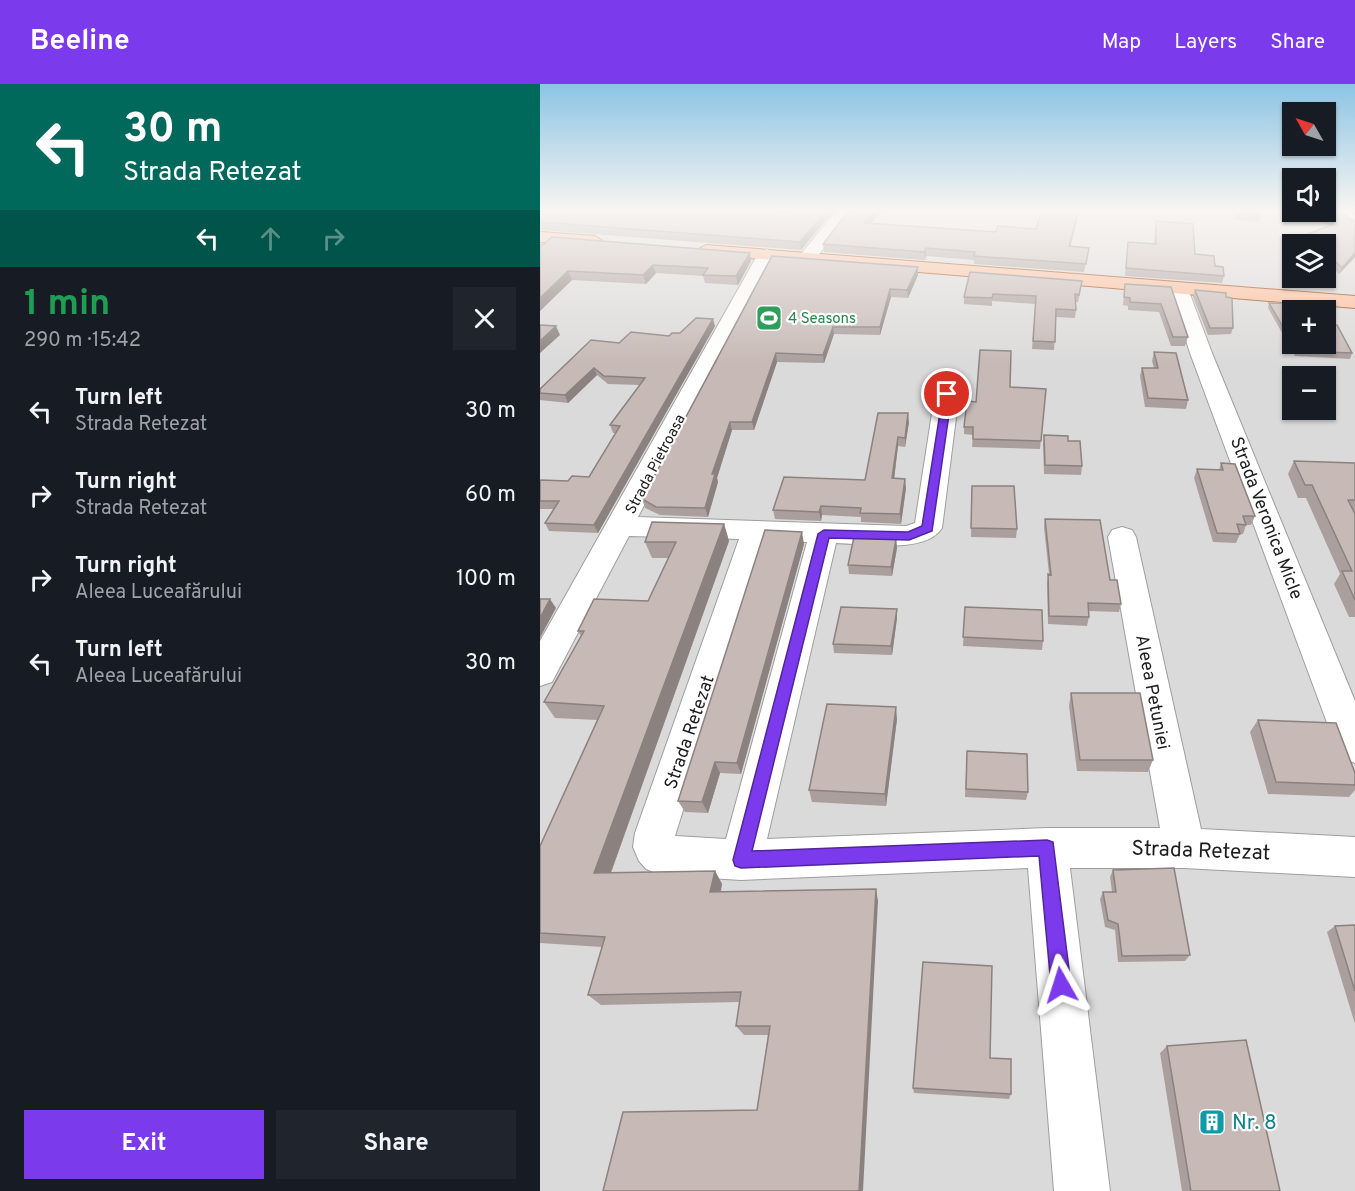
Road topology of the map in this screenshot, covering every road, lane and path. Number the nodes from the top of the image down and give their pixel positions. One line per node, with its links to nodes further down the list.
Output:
1 (764, 261): 6 (street, Strada Pietroasa)
2 (839, 261): 3 (main road)
3 (1179, 289): 4 (main road); 11 (street, Strada Veronica Micle)
4 (1355, 302)
5 (947, 394): 8 (street)
6 (622, 526): 7 (street); 10 (street, Strada Pietroasa)
7 (756, 531): 8 (street); 15 (street, Strada Retezat)
8 (824, 534): 15 (street)
9 (1122, 537): 13 (street, Aleea Petuniei)
10 (540, 672)
11 (1355, 747)
12 (1047, 848): 13 (street, Strada Retezat); 15 (street, Strada Retezat); 16 (street)
13 (1185, 848): 14 (street, Strada Retezat)
14 (1355, 857)
15 (741, 860)
16 (1082, 1191)

